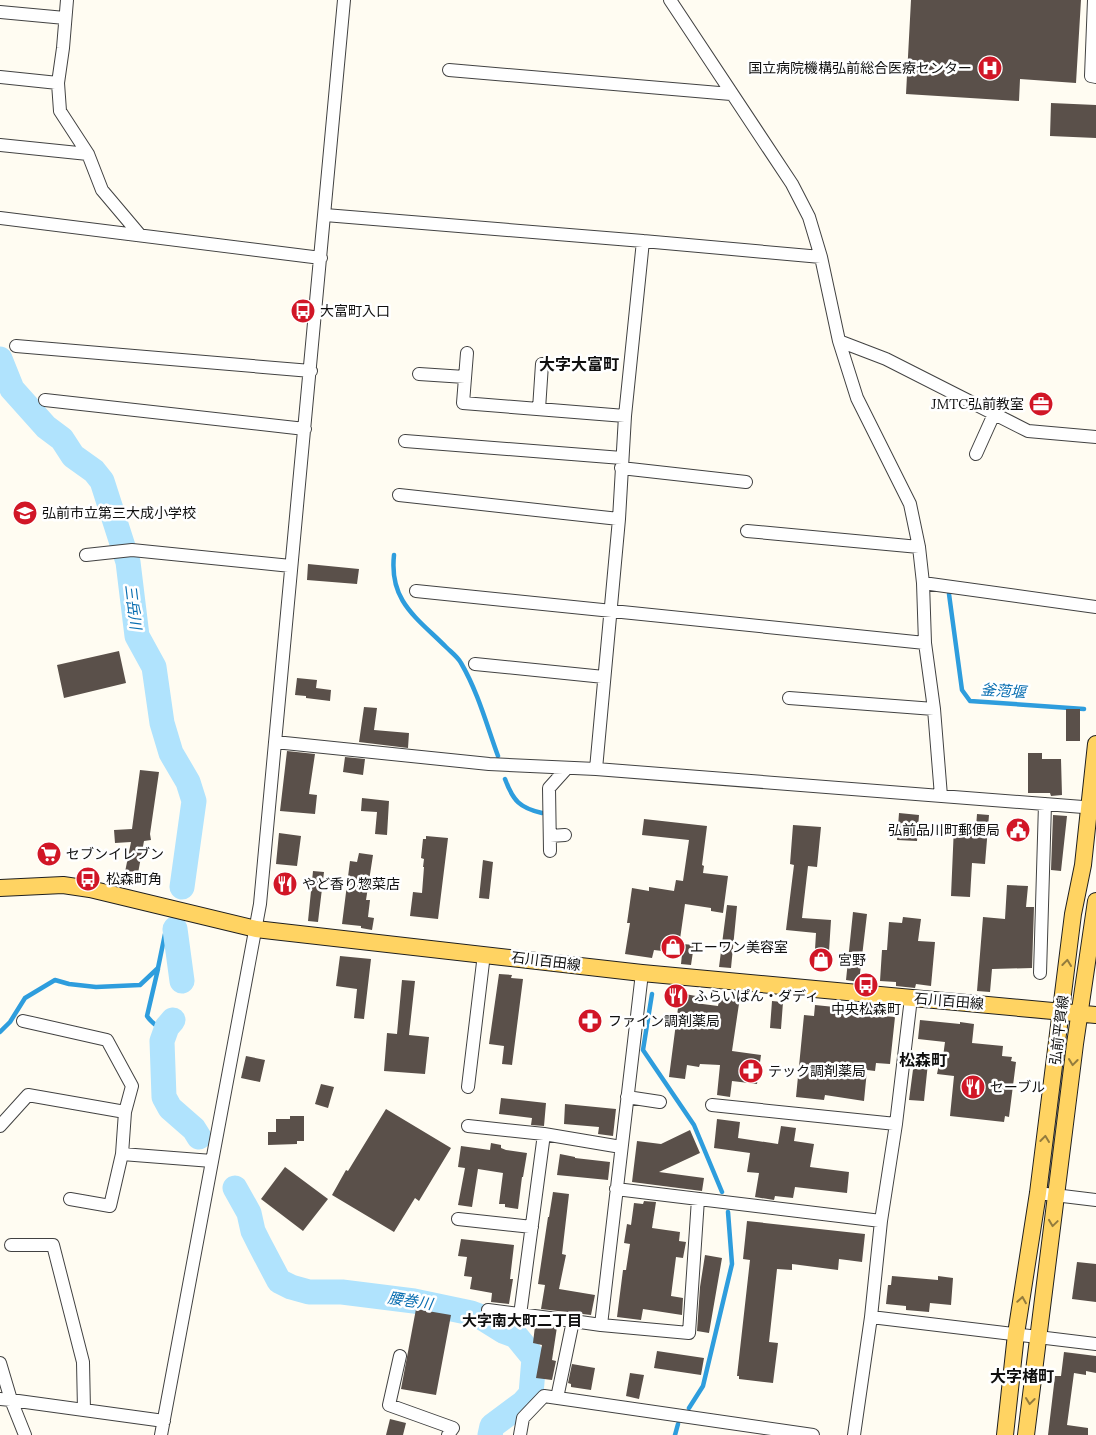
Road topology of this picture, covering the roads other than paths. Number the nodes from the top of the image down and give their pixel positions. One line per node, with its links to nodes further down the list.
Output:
1 (67, 0): 6 (street)
2 (344, 0): 14 (street)
3 (670, 0): 11 (street)
4 (1094, 0): 9 (street)
5 (0, 12): 6 (street)
6 (65, 18): 10 (street)
7 (449, 70): 11 (street)
8 (0, 77): 10 (street)
9 (1096, 77)
10 (58, 83): 13 (street)
11 (731, 94): 19 (street)
12 (0, 145): 13 (street)
13 (88, 154): 16 (street)
14 (325, 215): 17 (street); 18 (street)
15 (0, 218): 16 (street)
16 (140, 235): 18 (street)
17 (642, 241): 19 (street); 30 (street)
18 (321, 258): 24 (street)
19 (821, 258): 20 (street)
20 (840, 340): 29 (street); 40 (street)
21 (16, 346): 24 (street)
22 (467, 353): 26 (street)
23 (542, 364): 28 (street)
24 (310, 371): 31 (street)
25 (419, 374): 26 (street)
26 (465, 378): 28 (street)
27 (45, 400): 31 (street)
28 (539, 409): 30 (street)
29 (994, 414): 32 (street); 34 (street)
30 (625, 416): 35 (street)
31 (305, 428): 42 (street)
32 (1096, 438)
33 (405, 441): 35 (street)
34 (976, 454)
35 (622, 463): 36 (street); 38 (street)
36 (746, 482)
37 (399, 495): 38 (street)
38 (619, 519): 46 (street)
39 (747, 531): 40 (street)
40 (919, 547): 43 (street)
41 (86, 555): 42 (street)
42 (291, 566): 52 (street)
43 (923, 583): 45 (street); 47 (street)
44 (416, 591): 46 (street)
45 (1096, 606)
46 (610, 610): 47 (street); 49 (street)
47 (925, 643): 51 (street)
48 (475, 664): 49 (street)
49 (604, 677): 55 (street)
50 (789, 698): 51 (street)
51 (934, 709): 56 (street)
52 (275, 742): 54 (street); 64 (street)
53 (1096, 744): 58 (main road, 弘前平賀線)
54 (567, 768): 55 (street); 60 (street)
55 (596, 769): 56 (street)
56 (941, 796): 57 (street)
57 (1045, 804): 58 (street); 67 (street)
58 (1092, 808): 69 (main road, 弘前平賀線, one-way to 58)
59 (565, 835): 60 (street)
60 (550, 836): 61 (street)
61 (550, 851)
62 (0, 888): 64 (main road, 石川百田線)
63 (1096, 901): 70 (main road, 弘前平賀線)
64 (256, 929): 65 (main road, 石川百田線); 83 (street)
65 (484, 954): 66 (main road, 石川百田線); 72 (street)
66 (642, 972): 68 (main road, 石川百田線); 73 (street)
67 (1040, 973)
68 (911, 998): 69 (main road, 石川百田線); 77 (street)
69 (1062, 1012): 70 (main road, 石川百田線); 85 (main road, 弘前平賀線, one-way to 69)
70 (1088, 1014): 86 (main road, 弘前平賀線, one-way to 86)
71 (23, 1020): 76 (street)
72 (468, 1087)
73 (627, 1097): 74 (street); 81 (street)
74 (660, 1102)
75 (712, 1105): 77 (street)
76 (125, 1112): 78 (street); 82 (street)
77 (896, 1124): 91 (street)
78 (0, 1126)
79 (468, 1126): 80 (street)
80 (544, 1134): 81 (street); 92 (street)
81 (621, 1147): 84 (street)
82 (122, 1154): 83 (street); 87 (street)
83 (212, 1161): 107 (street)
84 (616, 1189): 88 (street); 98 (street)
85 (1038, 1193): 86 (street); 99 (main road, 弘前平賀線, one-way to 85)
86 (1057, 1196): 89 (street); 100 (main road, 弘前平賀線, one-way to 100)
87 (70, 1199)
88 (698, 1199): 91 (street); 98 (street)
89 (1096, 1200)
90 (458, 1219): 92 (street)
91 (882, 1222): 96 (street)
92 (532, 1227): 95 (street)
93 (11, 1245): 106 (street)
94 (488, 1310): 95 (street)
95 (520, 1315): 97 (street)
96 (871, 1317): 99 (street); 113 (street)
97 (573, 1321): 98 (street); 104 (street)
98 (601, 1325)
99 (1016, 1334): 100 (street); 114 (main road, 弘前平賀線)
100 (1038, 1337): 101 (street); 115 (main road, 弘前平賀線, one-way to 115)
101 (1096, 1344)
102 (400, 1356): 110 (street)
103 (0, 1363): 105 (street)
104 (557, 1398): 111 (street); 112 (street)
105 (5, 1399): 106 (street); 108 (street)
106 (84, 1410): 107 (street)
107 (164, 1421): 109 (street)
108 (25, 1435)
109 (161, 1435)
110 (448, 1435)
111 (520, 1435)
112 (813, 1435)
113 (854, 1435)
114 (1005, 1435)
115 (1026, 1435)

